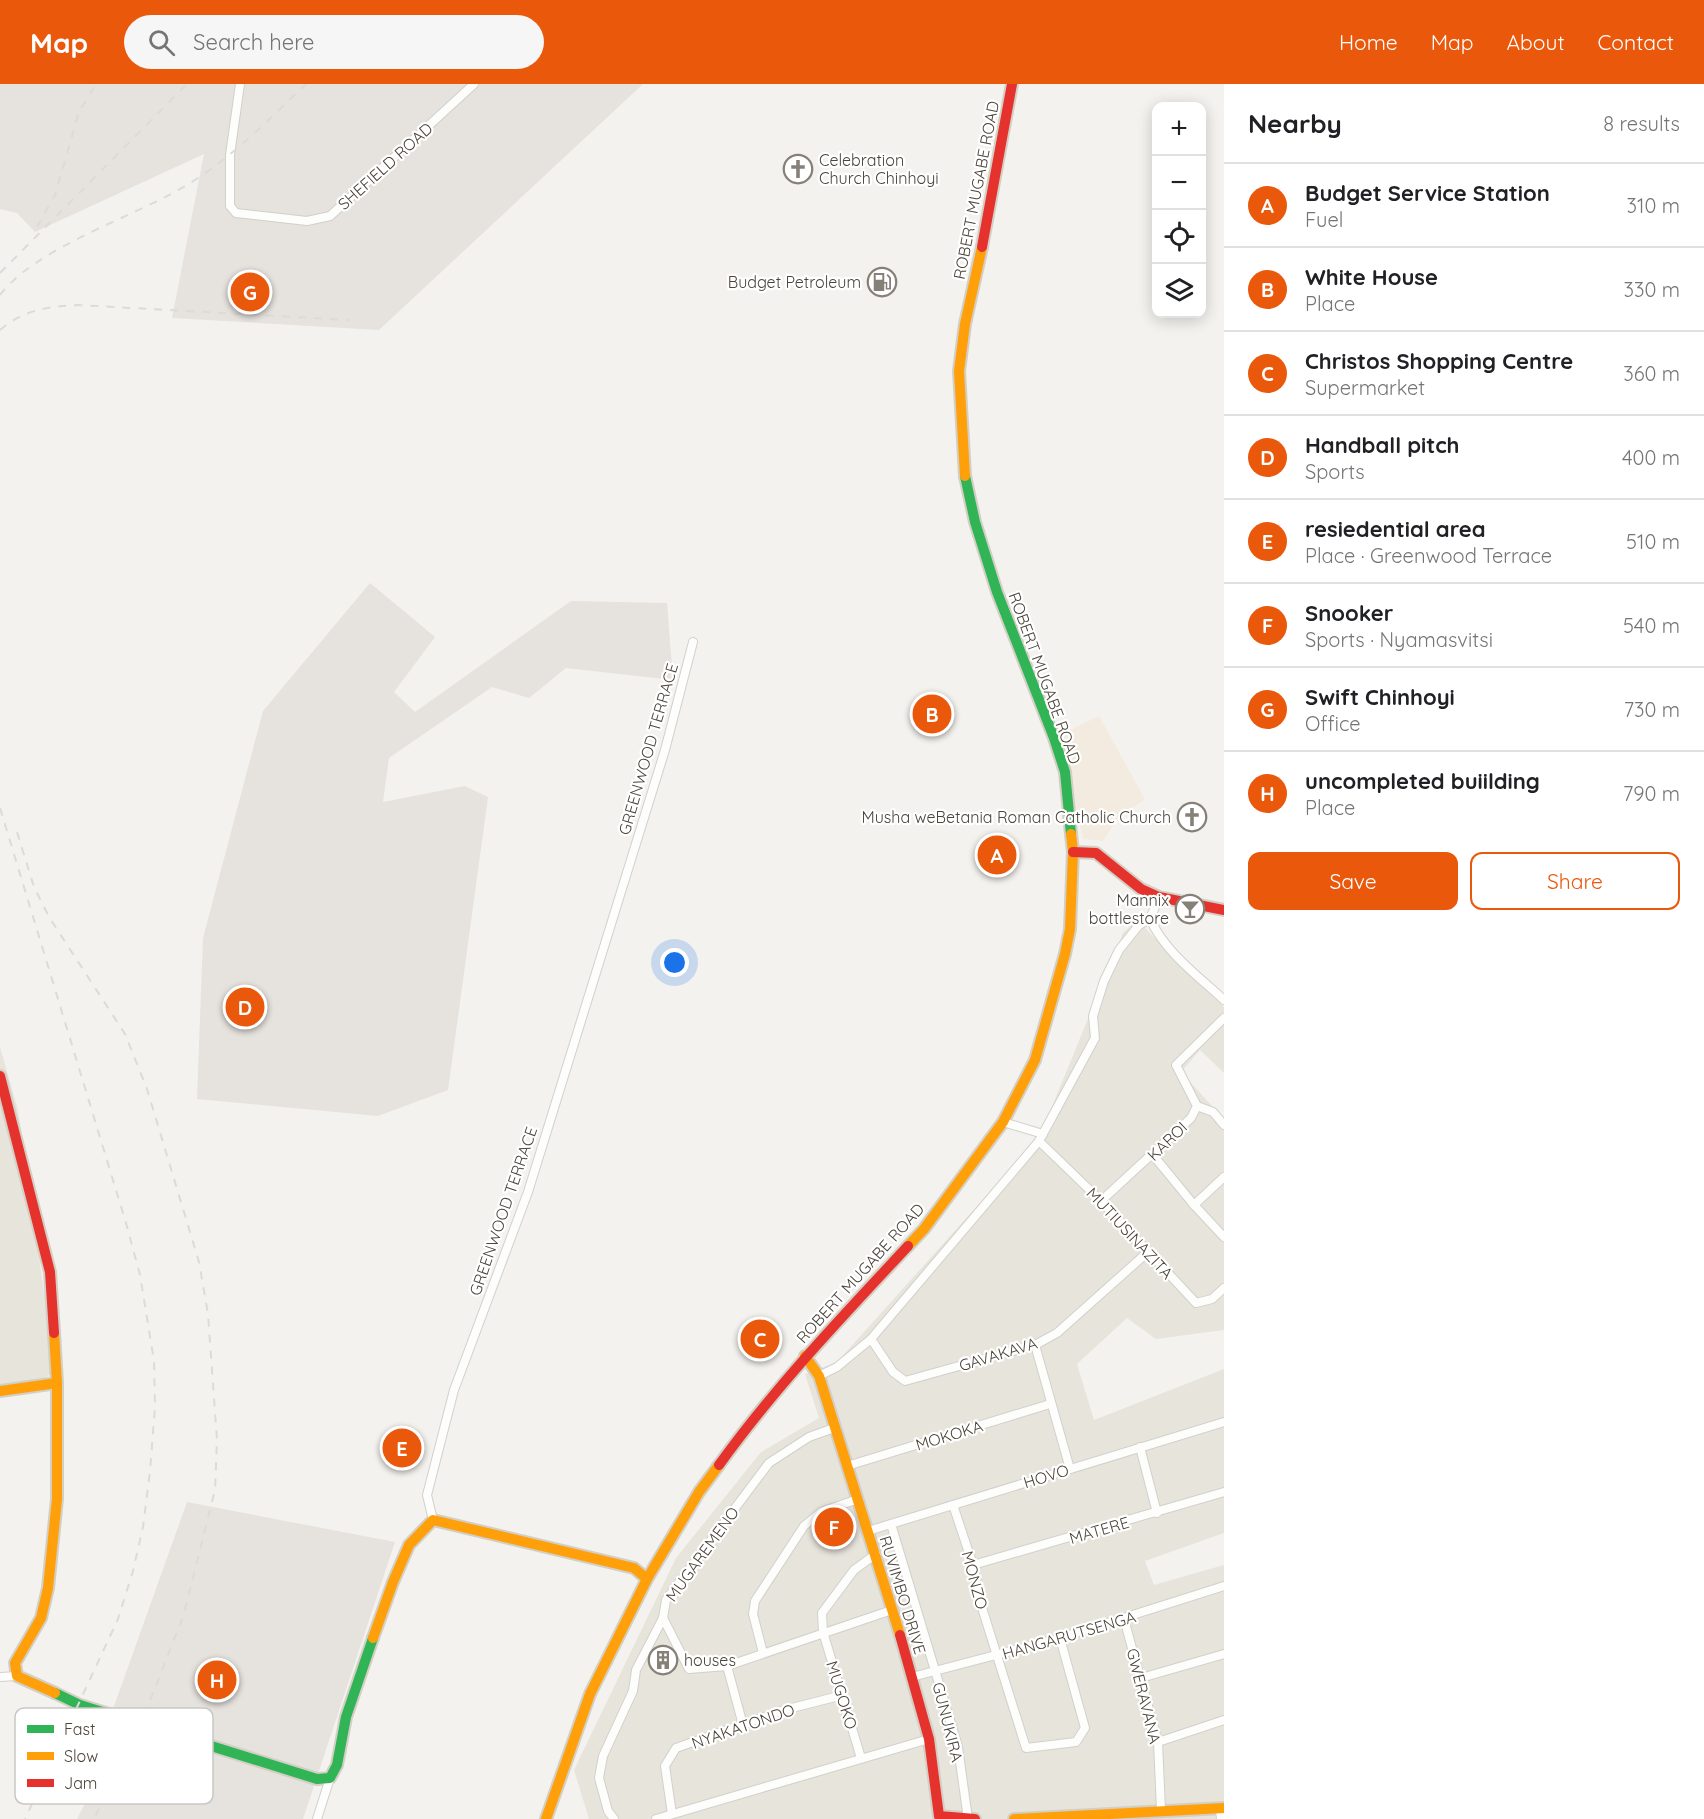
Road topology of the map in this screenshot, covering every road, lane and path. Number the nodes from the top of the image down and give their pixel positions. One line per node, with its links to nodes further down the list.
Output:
1 (240, 84): 2 (street, SHEFIELD ROAD)
2 (474, 84)
3 (1012, 84): 5 (street, ROBERT MUGABE ROAD)
4 (693, 642): 39 (street, GREENWOOD TERRACE)
5 (1073, 852): 6 (street); 13 (street, ROBERT MUGABE ROAD)
6 (1159, 897): 7 (street); 8 (street)
7 (1224, 910)
8 (1149, 919): 9 (street); 15 (street)
9 (1224, 1000)
10 (1224, 1018): 12 (street, KAROI)
11 (0, 1076): 27 (street)
12 (1197, 1106): 14 (street); 16 (street, KAROI)
13 (1003, 1122): 15 (street); 25 (street, ROBERT MUGABE ROAD)
14 (1224, 1125)
15 (1041, 1138): 18 (street, MUTIUSINAZITA); 23 (street)
16 (1153, 1155): 18 (street, KAROI); 19 (street)
17 (1224, 1177): 19 (street)
18 (1101, 1201): 21 (street, MUTIUSINAZITA)
19 (1194, 1205): 20 (street)
20 (1224, 1238)
21 (1149, 1251): 22 (street, MUTIUSINAZITA); 24 (street, GAVAKAVA)
22 (1224, 1288)
23 (871, 1339): 24 (street, GAVAKAVA); 26 (street)
24 (1035, 1345): 29 (street)
25 (805, 1356): 26 (street, RUVIMBO DRIVE); 44 (street, ROBERT MUGABE ROAD)
26 (819, 1376): 31 (street, RUVIMBO DRIVE)
27 (57, 1383): 28 (street); 56 (street)
28 (0, 1391)
29 (1050, 1404): 33 (street, MOKOKA); 34 (street)
30 (1224, 1422): 32 (street, HOVO)
31 (834, 1428): 33 (street, RUVIMBO DRIVE); 47 (street, MUGAREMENO)
32 (1140, 1447): 34 (street, HOVO); 38 (street)
33 (847, 1466): 36 (street, RUVIMBO DRIVE)
34 (1070, 1469): 37 (street, HOVO)
35 (1224, 1492): 38 (street, MATERE)
36 (858, 1499): 41 (street, RUVIMBO DRIVE); 51 (street)
37 (953, 1505): 40 (street, HOVO); 43 (street, MONZO)
38 (1156, 1513): 43 (street, MATERE)
39 (433, 1520): 44 (street); 68 (street)
40 (891, 1524): 41 (street, HOVO); 55 (street, GUNUKIRA)
41 (868, 1531): 42 (street, RUVIMBO DRIVE)
42 (876, 1554): 46 (street, RUVIMBO DRIVE); 49 (street)
43 (973, 1565): 53 (street, MONZO)
44 (647, 1579): 75 (street, ROBERT MUGABE ROAD)
45 (1224, 1586): 48 (street, HANGARUTSENGA)
46 (892, 1610): 49 (street); 58 (street, RUVIMBO DRIVE)
47 (663, 1618): 54 (street); 76 (street, MUGAREMENO)
48 (1124, 1619): 50 (street, HANGARUTSENGA); 59 (street, GWERAVANA)
49 (823, 1632): 51 (street); 60 (street, MUGOKO)
50 (1060, 1638): 53 (street, HANGARUTSENGA); 53 (street, MONZO)
51 (763, 1653): 54 (street)
52 (1224, 1654): 59 (street)
53 (997, 1656): 55 (street, HANGARUTSENGA)
54 (727, 1666): 63 (street)
55 (935, 1671): 58 (street, HANGARUTSENGA); 78 (street, GUNUKIRA)
56 (17, 1676): 57 (street); 61 (street)
57 (0, 1677)
58 (912, 1677): 64 (street, RUVIMBO DRIVE)
59 (1141, 1678): 65 (street, GWERAVANA)
60 (843, 1695): 63 (street, NYAKATONDO); 67 (street, MUGOKO)
61 (89, 1708)
62 (1224, 1720): 65 (street)
63 (743, 1725): 71 (street, NYAKATONDO)
64 (929, 1739): 67 (street); 73 (street, RUVIMBO DRIVE)
65 (1158, 1742): 69 (street, GWERAVANA)
66 (213, 1748): 68 (street)
67 (861, 1758): 71 (street)
68 (330, 1778): 74 (street)
69 (1161, 1810): 70 (street); 72 (street)
70 (1222, 1812)
71 (672, 1814): 77 (street)
72 (1082, 1817): 80 (street)
73 (939, 1818): 78 (street, RUVIMBO DRIVE)
74 (317, 1819)
75 (546, 1819)
76 (614, 1819)
77 (656, 1819)
78 (968, 1819): 79 (street, RUVIMBO DRIVE)
79 (975, 1819)
80 (1014, 1819)

